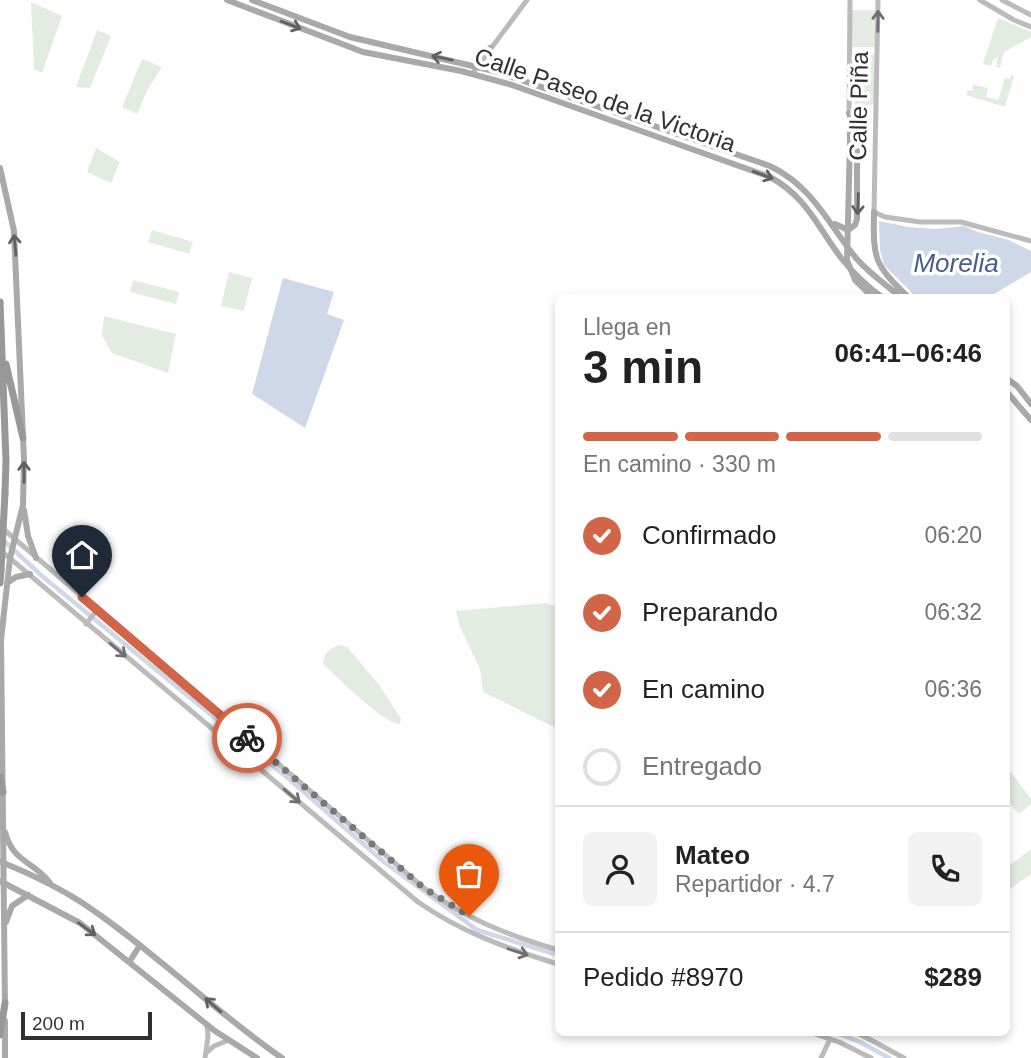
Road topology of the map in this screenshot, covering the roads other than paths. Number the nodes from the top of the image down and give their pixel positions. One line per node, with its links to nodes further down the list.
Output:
1 (227, 0): 13 (main road, Calle Paseo de la Victoria, one-way to 13)
2 (253, 0): 11 (main road, Calle Paseo de la Victoria, one-way to 2)
3 (527, 0): 10 (main road)
4 (850, 0): 16 (main road, Calle Piña)
5 (878, 0): 20 (main road, Calle Piña, one-way to 5)
6 (980, 0): 9 (main road)
7 (1002, 0): 8 (main road)
8 (1031, 15)
9 (1031, 27)
10 (490, 48): 11 (main road); 12 (main road)
11 (477, 65): 12 (main road, Calle Paseo de la Victoria); 13 (main road)
12 (498, 72): 15 (main road, Calle Paseo de la Victoria)
13 (472, 74): 14 (main road, Calle Paseo de la Victoria)
14 (553, 100): 15 (main road); 17 (main road, Calle Paseo de la Victoria)
15 (591, 104): 18 (main road, Calle Paseo de la Victoria)
16 (849, 113): 21 (main road, one-way to 21); 23 (main road, bridge)
17 (646, 133): 18 (main road); 24 (main road, Calle Paseo de la Victoria, one-way to 24)
18 (680, 135): 21 (main road, Calle Paseo de la Victoria)
19 (0, 168): 33 (main road, one-way to 19)
20 (874, 212): 22 (main road); 26 (main road)
21 (829, 220): 25 (main road, Calle Paseo de la Victoria)
22 (1031, 241)
23 (869, 294)
24 (879, 294)
25 (897, 294)
26 (905, 294)
27 (0, 302): 28 (highway)
28 (3, 348): 33 (highway); 40 (highway, bridge)
29 (1010, 381): 31 (main road)
30 (1010, 396): 32 (main road)
31 (1031, 404)
32 (1031, 420)
33 (23, 438): 34 (main road, one-way to 33)
34 (23, 505): 36 (main road); 39 (main road)
35 (0, 526): 36 (main road)
36 (14, 541): 38 (main road); 39 (main road)
37 (0, 550): 38 (main road)
38 (10, 556): 41 (main road); 42 (main road)
39 (36, 558): 43 (main road)
40 (1, 570): 42 (highway)
41 (30, 574): 42 (main road); 44 (main road)
42 (4, 583): 46 (main road)
43 (96, 612): 44 (main road); 48 (main road)
44 (88, 622): 50 (main road, one-way to 50)
45 (0, 777): 46 (highway)
46 (3, 792): 47 (main road)
47 (2, 820): 49 (main road); 52 (main road)
48 (389, 861): 50 (main road); 56 (main road)
49 (1, 863): 51 (main road); 52 (main road)
50 (381, 869): 58 (main road, one-way to 58)
51 (2, 882): 53 (main road); 54 (main road)
52 (51, 884): 55 (main road)
53 (28, 895): 54 (main road); 57 (main road, one-way to 57)
54 (4, 931): 59 (main road)
55 (140, 944): 57 (main road); 69 (main road, one-way to 55)
56 (555, 949)
57 (130, 961): 60 (main road)
58 (555, 963)
59 (2, 1003): 61 (highway); 67 (main road)
60 (207, 1025): 65 (main road); 66 (main road)
61 (0, 1035)
62 (821, 1036): 64 (main road)
63 (863, 1036): 72 (main road)
64 (830, 1039): 70 (main road); 71 (main road)
65 (229, 1040): 66 (main road); 68 (main road)
66 (206, 1055)
67 (5, 1058)
68 (257, 1058)
69 (282, 1058)
70 (821, 1058)
71 (871, 1058)
72 (904, 1058)

